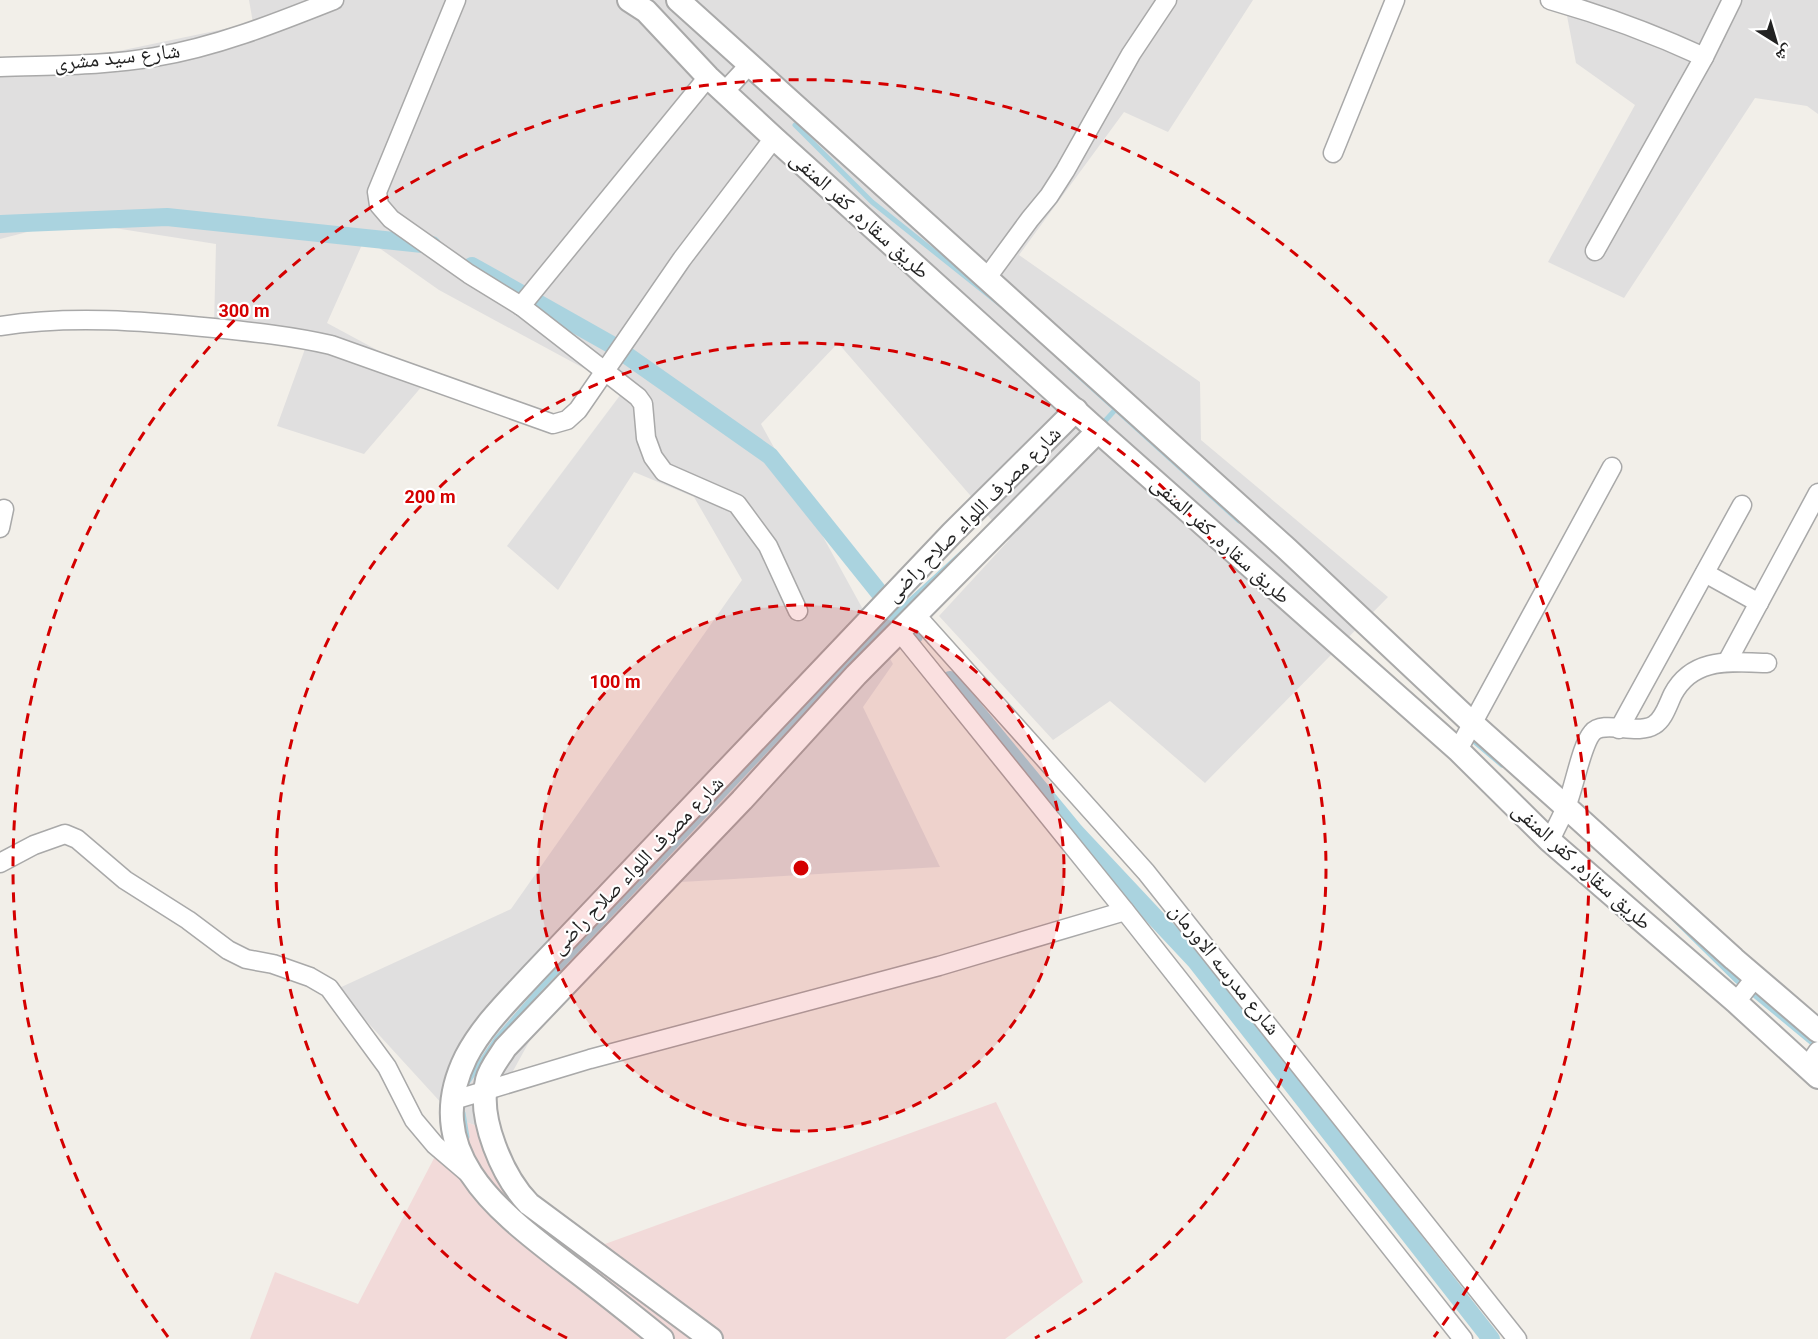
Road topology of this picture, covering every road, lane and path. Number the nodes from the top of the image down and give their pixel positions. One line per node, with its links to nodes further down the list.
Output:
1 (334, 0): 10 (street, شارع سيد مشرى)
2 (456, 0): 18 (street)
3 (629, 0): 12 (street, طريق سقاره, كفر المنفى)
4 (678, 0): 11 (street, طريق سقاره, كفر المنفى)
5 (1167, 0): 17 (street)
6 (1395, 0): 14 (street)
7 (1550, 0): 9 (street)
8 (1732, 0): 9 (street)
9 (1704, 57): 15 (street)
10 (0, 67)
11 (747, 67): 12 (street); 16 (street, طريق سقاره, كفر المنفى)
12 (721, 85): 13 (street, طريق سقاره, كفر المنفى); 18 (street)
13 (774, 138): 16 (street, طريق سقاره, كفر المنفى); 20 (street)
14 (1333, 153)
15 (1595, 251)
16 (948, 270): 17 (street, طريق سقاره, كفر المنفى); 21 (street, طريق سقاره, كفر المنفى)
17 (986, 279): 34 (street, طريق سقاره, كفر المنفى)
18 (521, 306): 20 (street)
19 (0, 326): 20 (street)
20 (605, 370): 31 (street)
21 (1077, 410): 22 (street, طريق سقاره, كفر المنفى); 29 (street, شارع مصرف اللواء صلاح راضى)
22 (1098, 431): 32 (street, شارع مصرف اللواء صلاح راضى); 34 (street, طريق سقاره, كفر المنفى)
23 (1611, 467): 39 (street)
24 (1818, 493): 30 (street)
25 (1742, 505): 28 (street)
26 (4, 509): 27 (street)
27 (0, 528)
28 (1705, 573): 30 (street); 40 (street)
29 (896, 592): 32 (street); 35 (street, شارع مصرف اللواء صلاح راضى)
30 (1759, 603): 36 (street)
31 (798, 611)
32 (915, 614): 33 (street, شارع مصرف اللواء صلاح راضى); 56 (street, شارع مدرسه الاورمان)
33 (899, 631): 38 (street, شارع مصرف اللواء صلاح راضى); 46 (street, شارع مدرسه الاورمان)
34 (1366, 645): 39 (street, طريق سقاره, كفر المنفى); 41 (street, طريق سقاره, كفر المنفى)
35 (834, 656): 38 (street); 42 (street, شارع مصرف اللواء صلاح راضى)
36 (1727, 662): 37 (street); 40 (street)
37 (1767, 663)
38 (856, 675): 43 (street, شارع مصرف اللواء صلاح راضى)
39 (1472, 723): 41 (street); 44 (street, طريق سقاره, كفر المنفى)
40 (1619, 729): 44 (street)
41 (1458, 750): 44 (street, طريق سقاره, كفر المنفى)
42 (743, 754): 43 (street); 51 (street, شارع مصرف اللواء صلاح راضى)
43 (767, 773): 50 (street, شارع مصرف اللواء صلاح راضى)
44 (1558, 824): 47 (street, طريق سقاره, كفر المنفى); 47 (street, طريق سقاره, كفر المنفى)
45 (0, 863): 52 (street)
46 (1125, 911): 50 (street); 55 (street, شارع مدرسه الاورمان)
47 (1746, 990): 48 (street, طريق سقاره, كفر المنفى); 49 (street, طريق سقاره, كفر المنفى)
48 (1818, 1030)
49 (1814, 1063)
50 (486, 1092): 51 (street); 54 (street, شارع مصرف اللواء صلاح راضى)
51 (454, 1100): 52 (street, شارع مصرف اللواء صلاح راضى)
52 (472, 1177): 53 (street, شارع مصرف اللواء صلاح راضى)
53 (662, 1339)
54 (711, 1339)
55 (1463, 1339)
56 (1517, 1339)

